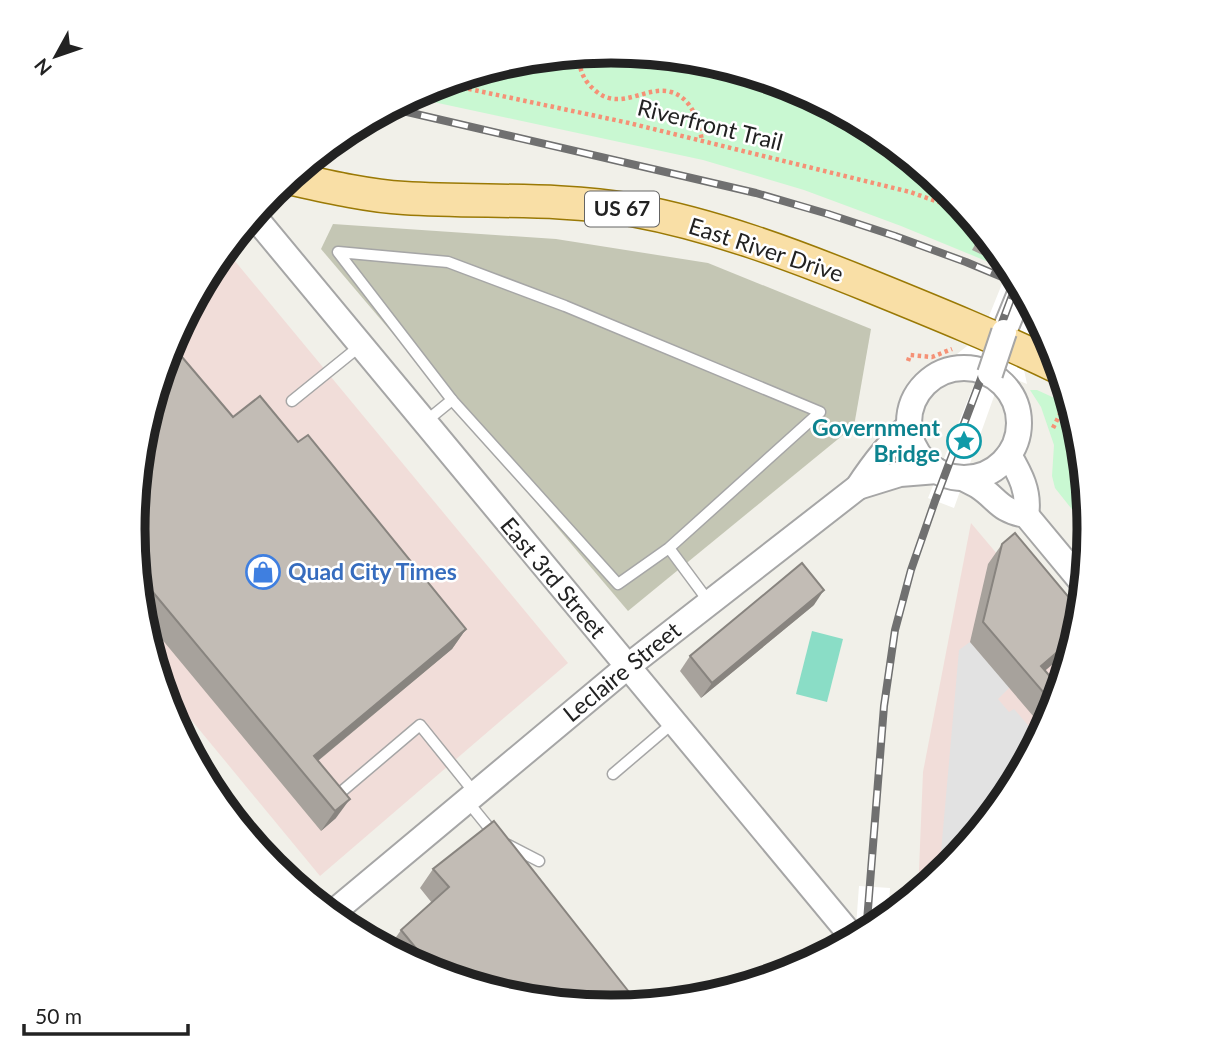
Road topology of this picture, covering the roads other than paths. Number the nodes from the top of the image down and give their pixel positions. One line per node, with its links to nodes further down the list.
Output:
1 (302, 181): 5 (main road, East River Drive / US 67)
2 (260, 223): 4 (street, East 3rd Street)
3 (1018, 300): 6 (street, bridge)
4 (361, 345): 8 (lane); 9 (street, East 3rd Street)
5 (1046, 361)
6 (990, 374): 10 (street); 11 (street)
7 (452, 400): 9 (lane); 16 (lane); 16 (lane)
8 (292, 401)
9 (425, 422): 19 (street, East 3rd Street)
10 (909, 426): 12 (street); 14 (street, Leclaire Street)
11 (1009, 455): 13 (street); 15 (street)
12 (937, 471): 13 (street); 14 (street)
13 (963, 478): 15 (street)
14 (858, 487): 18 (street, Leclaire Street)
15 (1026, 515): 17 (street)
16 (669, 548): 18 (lane)
17 (1076, 575)
18 (709, 603): 19 (street, Leclaire Street)
19 (627, 667): 20 (street, East 3rd Street); 22 (street, Leclaire Street)
20 (675, 722): 21 (lane); 26 (street, East 3rd Street)
21 (613, 774)
22 (471, 797): 23 (lane); 24 (lane); 25 (street, Leclaire Street)
23 (333, 799)
24 (539, 861)
25 (339, 908)
26 (848, 932)

